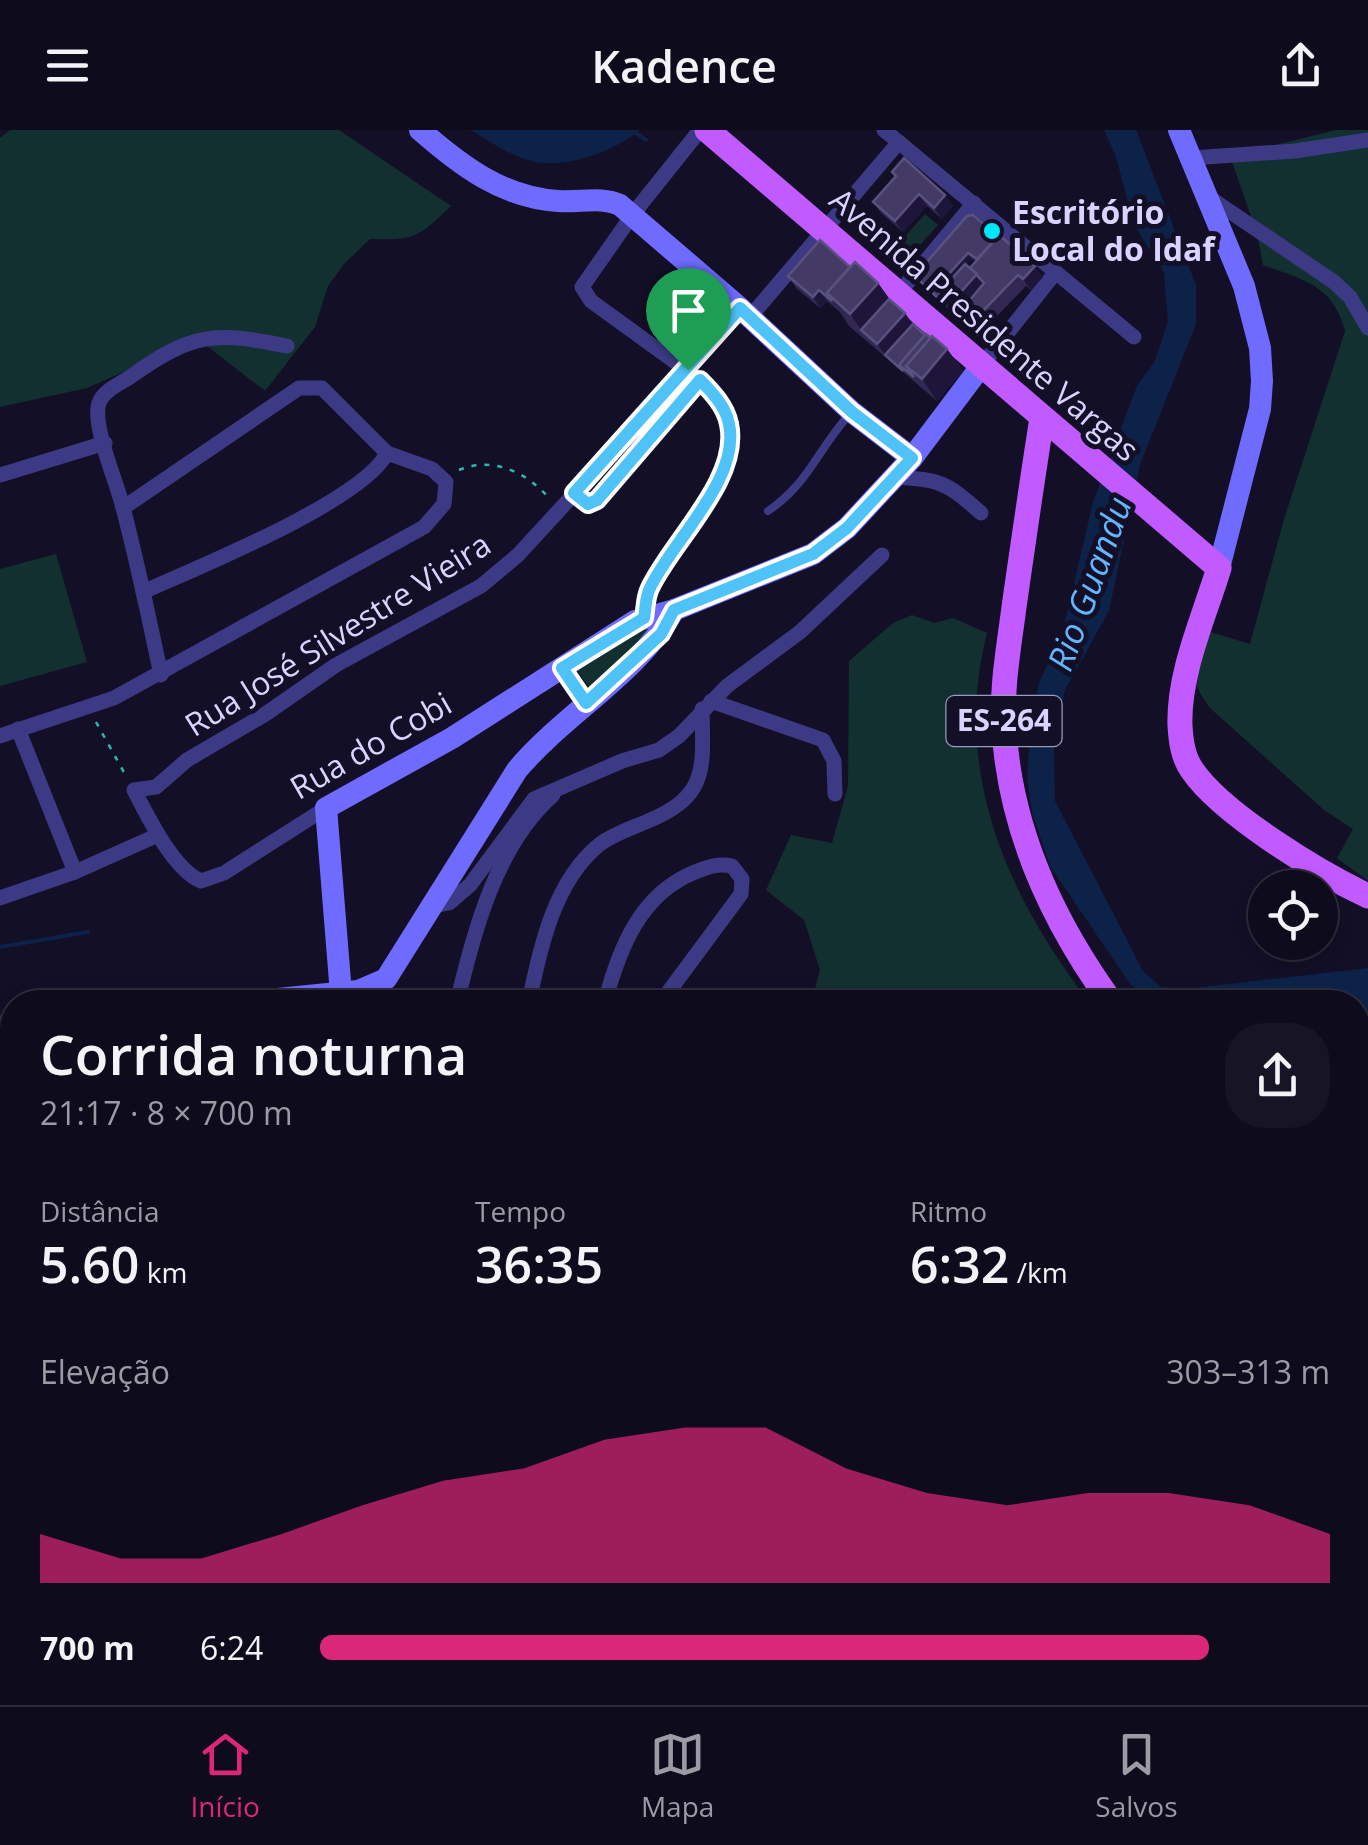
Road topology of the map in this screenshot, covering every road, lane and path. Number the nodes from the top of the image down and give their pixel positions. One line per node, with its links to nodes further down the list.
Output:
1 (420, 130): 10 (main road)
2 (704, 130): 10 (street); 11 (main road, Avenida Presidente Vargas)
3 (884, 130): 6 (street)
4 (1179, 130): 7 (main road)
5 (1368, 140): 7 (street)
6 (899, 142): 9 (street); 11 (street)
7 (1191, 158): 8 (main road)
8 (1204, 194): 15 (street); 35 (main road)
9 (974, 203): 12 (street); 13 (street)
10 (634, 214): 14 (main road); 20 (street)
11 (825, 228): 13 (main road, Avenida Presidente Vargas); 14 (street)
12 (1055, 272): 17 (street); 19 (street)
13 (899, 293): 19 (main road, Avenida Presidente Vargas)
14 (745, 312): 16 (street); 21 (main road)
15 (1368, 328)
16 (722, 329): 20 (path)
17 (1134, 338)
18 (287, 346): 23 (street)
19 (982, 365): 22 (main road, Avenida Presidente Vargas); 25 (main road, Rua do Cobi)
20 (694, 375): 29 (path); 29 (path); 38 (street)
21 (852, 412): 25 (main road); 32 (lane)
22 (1042, 418): 35 (main road, Avenida Presidente Vargas); 61 (main road, ES-264)
23 (105, 444): 26 (street); 30 (street)
24 (388, 453): 28 (street); 30 (street); 36 (street)
25 (912, 458): 27 (main road, Rua do Cobi)
26 (0, 474)
27 (895, 477): 33 (street); 37 (main road, Rua do Cobi)
28 (444, 478): 31 (path); 40 (street)
29 (574, 493): 31 (street, Rua José Silvestre Vieira)
30 (123, 508): 36 (street)
31 (560, 509): 46 (street, Rua José Silvestre Vieira)
32 (768, 511)
33 (980, 513)
34 (882, 556): 42 (street)
35 (1219, 568): 52 (main road)
36 (143, 592): 40 (street)
37 (674, 610): 38 (main road, Rua do Cobi); 41 (main road)
38 (644, 618): 39 (main road, Rua do Cobi)
39 (562, 668): 41 (street); 49 (main road, Rua do Cobi)
40 (161, 675): 43 (street)
41 (586, 703): 54 (main road)
42 (707, 705): 47 (street); 48 (street); 58 (street)
43 (88, 709): 44 (street); 46 (path)
44 (18, 730): 45 (street); 51 (street)
45 (0, 736)
46 (134, 790): 50 (street, Rua do Cobi)
47 (556, 792): 54 (street); 57 (street)
48 (835, 794)
49 (326, 808): 50 (street, Rua do Cobi); 55 (main road)
50 (158, 834): 51 (street)
51 (75, 872): 53 (street)
52 (1368, 896)
53 (0, 898)
54 (433, 906): 56 (main road)
55 (352, 990)
56 (366, 990)
57 (460, 990)
58 (532, 990)
59 (608, 990): 60 (street)
60 (670, 990)
61 (1101, 990)

